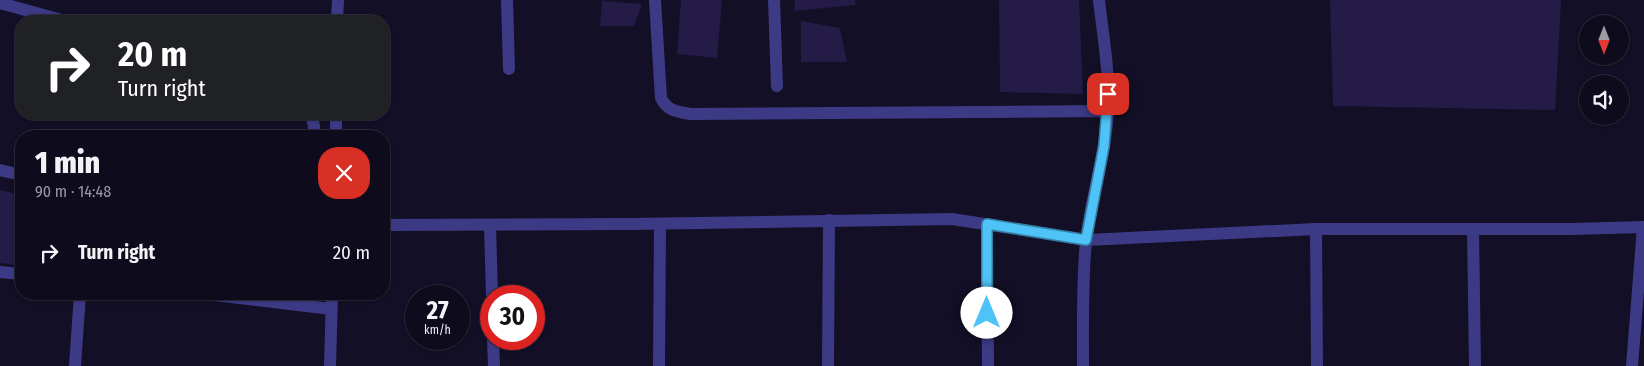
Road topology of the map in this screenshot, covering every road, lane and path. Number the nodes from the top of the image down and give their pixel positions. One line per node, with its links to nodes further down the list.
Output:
1 (338, 0): 8 (street)
2 (507, 0): 9 (street)
3 (655, 0): 11 (street)
4 (774, 0): 10 (street)
5 (1099, 0): 11 (street)
6 (0, 3): 7 (street)
7 (43, 15)
8 (337, 15)
9 (509, 68)
10 (777, 86)
11 (1108, 111): 22 (street)
12 (0, 170): 13 (street)
13 (15, 174)
14 (829, 220): 15 (street); 16 (street); 35 (street)
15 (660, 224): 18 (street); 34 (street)
16 (987, 224): 22 (street); 36 (street)
17 (390, 225): 18 (street)
18 (490, 226): 25 (street)
19 (1643, 227): 21 (street); 40 (street)
20 (1316, 229): 21 (street); 22 (street); 38 (street)
21 (1472, 229): 39 (street)
22 (1086, 240): 37 (street)
23 (0, 272): 24 (street)
24 (15, 273)
25 (492, 285)
26 (80, 300): 31 (street)
27 (256, 300): 29 (street)
28 (332, 300): 29 (street)
29 (331, 309): 32 (street)
30 (493, 350): 33 (street)
31 (76, 366)
32 (330, 366)
33 (494, 366)
34 (659, 366)
35 (828, 366)
36 (988, 366)
37 (1083, 366)
38 (1317, 366)
39 (1475, 366)
40 (1632, 366)

